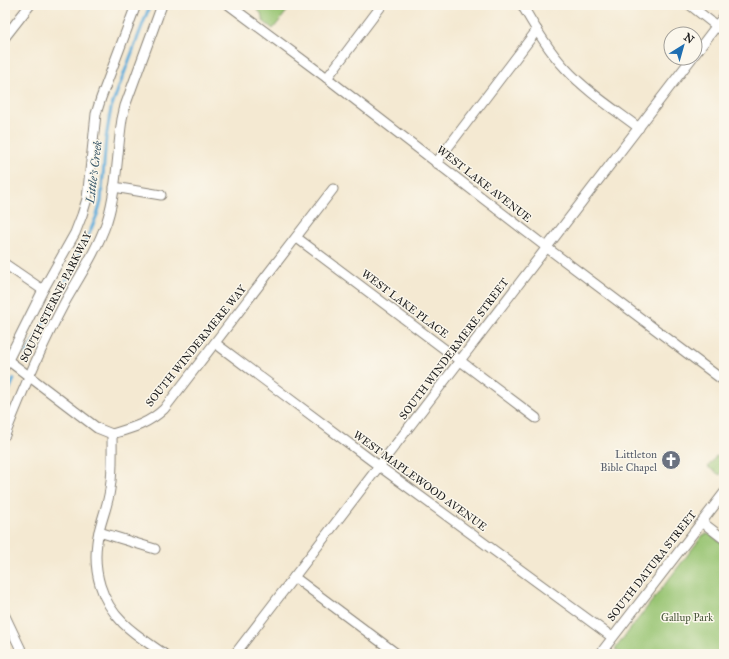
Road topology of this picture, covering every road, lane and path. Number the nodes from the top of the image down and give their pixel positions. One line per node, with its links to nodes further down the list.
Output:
1 (30, 5): 12 (street)
2 (136, 5): 24 (street, SOUTH STERNE PARKWAY)
3 (162, 5): 18 (street, SOUTH STERNE PARKWAY)
4 (229, 5): 15 (street, WEST LAKE AVENUE)
5 (382, 5): 15 (street)
6 (522, 5): 10 (street)
7 (690, 5): 9 (street)
8 (724, 16): 9 (street)
9 (716, 26): 11 (street); 13 (street)
10 (537, 30): 16 (street); 17 (street)
11 (724, 32)
12 (5, 37)
13 (703, 43)
14 (686, 66): 16 (street, SOUTH WINDERMERE STREET)
15 (326, 78): 17 (street, WEST LAKE AVENUE)
16 (639, 128): 22 (street, SOUTH WINDERMERE STREET)
17 (436, 162): 22 (street, WEST LAKE AVENUE)
18 (114, 187): 20 (street); 28 (street, SOUTH STERNE PARKWAY)
19 (333, 189): 21 (street, SOUTH WINDERMERE WAY)
20 (161, 195)
21 (297, 238): 25 (street, SOUTH WINDERMERE WAY); 26 (street, WEST LAKE PLACE)
22 (546, 247): 26 (street, SOUTH WINDERMERE STREET); 29 (street, WEST LAKE AVENUE)
23 (5, 264): 24 (street)
24 (43, 290): 27 (street, SOUTH STERNE PARKWAY)
25 (216, 343): 31 (street, SOUTH WINDERMERE WAY); 33 (street, WEST MAPLEWOOD AVENUE)
26 (460, 360): 30 (street, WEST LAKE PLACE); 33 (street, SOUTH WINDERMERE STREET)
27 (6, 362): 28 (street)
28 (29, 377): 31 (street); 32 (street, SOUTH STERNE PARKWAY)
29 (724, 381)
30 (536, 418)
31 (112, 434): 36 (street)
32 (5, 435)
33 (379, 466): 39 (street, SOUTH WINDERMERE STREET); 41 (street, WEST MAPLEWOOD AVENUE)
34 (724, 493): 35 (street, SOUTH DATURA STREET)
35 (702, 522): 37 (street); 41 (street, SOUTH DATURA STREET)
36 (99, 532): 38 (street); 43 (street)
37 (724, 539)
38 (155, 548)
39 (294, 577): 44 (street, SOUTH WINDERMERE STREET); 45 (street)
40 (5, 616): 42 (street)
41 (612, 637): 46 (street, SOUTH DATURA STREET)
42 (22, 654)
43 (164, 654)
44 (235, 654)
45 (398, 654)
46 (600, 654)

